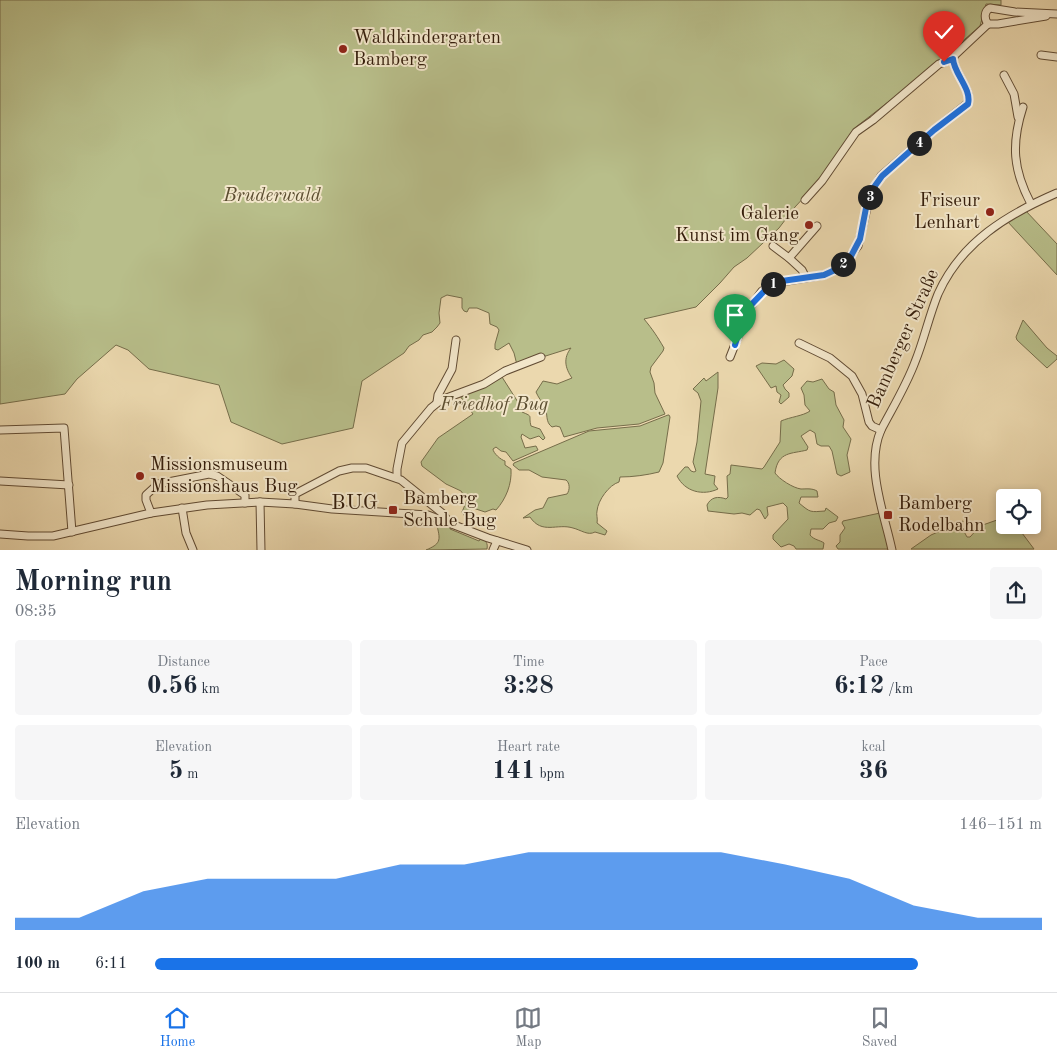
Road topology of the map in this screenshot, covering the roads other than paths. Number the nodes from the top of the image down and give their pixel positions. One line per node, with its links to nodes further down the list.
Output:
1 (988, 24): 1 (street); 4 (street)
2 (1041, 55): 3 (street)
3 (1057, 57)
4 (953, 59): 9 (street); 14 (street)
5 (1004, 76): 7 (street)
6 (1023, 107): 7 (street)
7 (1018, 122): 10 (street)
8 (1057, 193): 10 (street, Bamberger Straße)
9 (805, 200)
10 (1031, 204): 21 (street, Bamberger Straße)
11 (817, 226): 13 (street)
12 (773, 246): 13 (street)
13 (789, 258): 14 (street)
14 (806, 278): 18 (street)
15 (456, 340): 19 (street)
16 (799, 343): 21 (street)
17 (541, 358): 19 (street)
18 (730, 358)
19 (437, 402): 22 (street)
20 (0, 430): 24 (street)
21 (880, 430): 38 (street, Bamberger Straße)
22 (397, 478): 27 (street); 30 (street)
23 (0, 481): 24 (street)
24 (68, 485): 31 (street)
25 (260, 502): 26 (street); 27 (street); 35 (street)
26 (246, 503): 28 (street); 29 (street)
27 (295, 504): 30 (street)
28 (182, 508): 29 (street); 34 (street)
29 (151, 513): 31 (street)
30 (449, 523): 33 (street)
31 (72, 532): 32 (street)
32 (0, 534)
33 (497, 540): 36 (street); 37 (street)
34 (194, 550)
35 (261, 550)
36 (492, 550)
37 (527, 550)
38 (892, 550)

